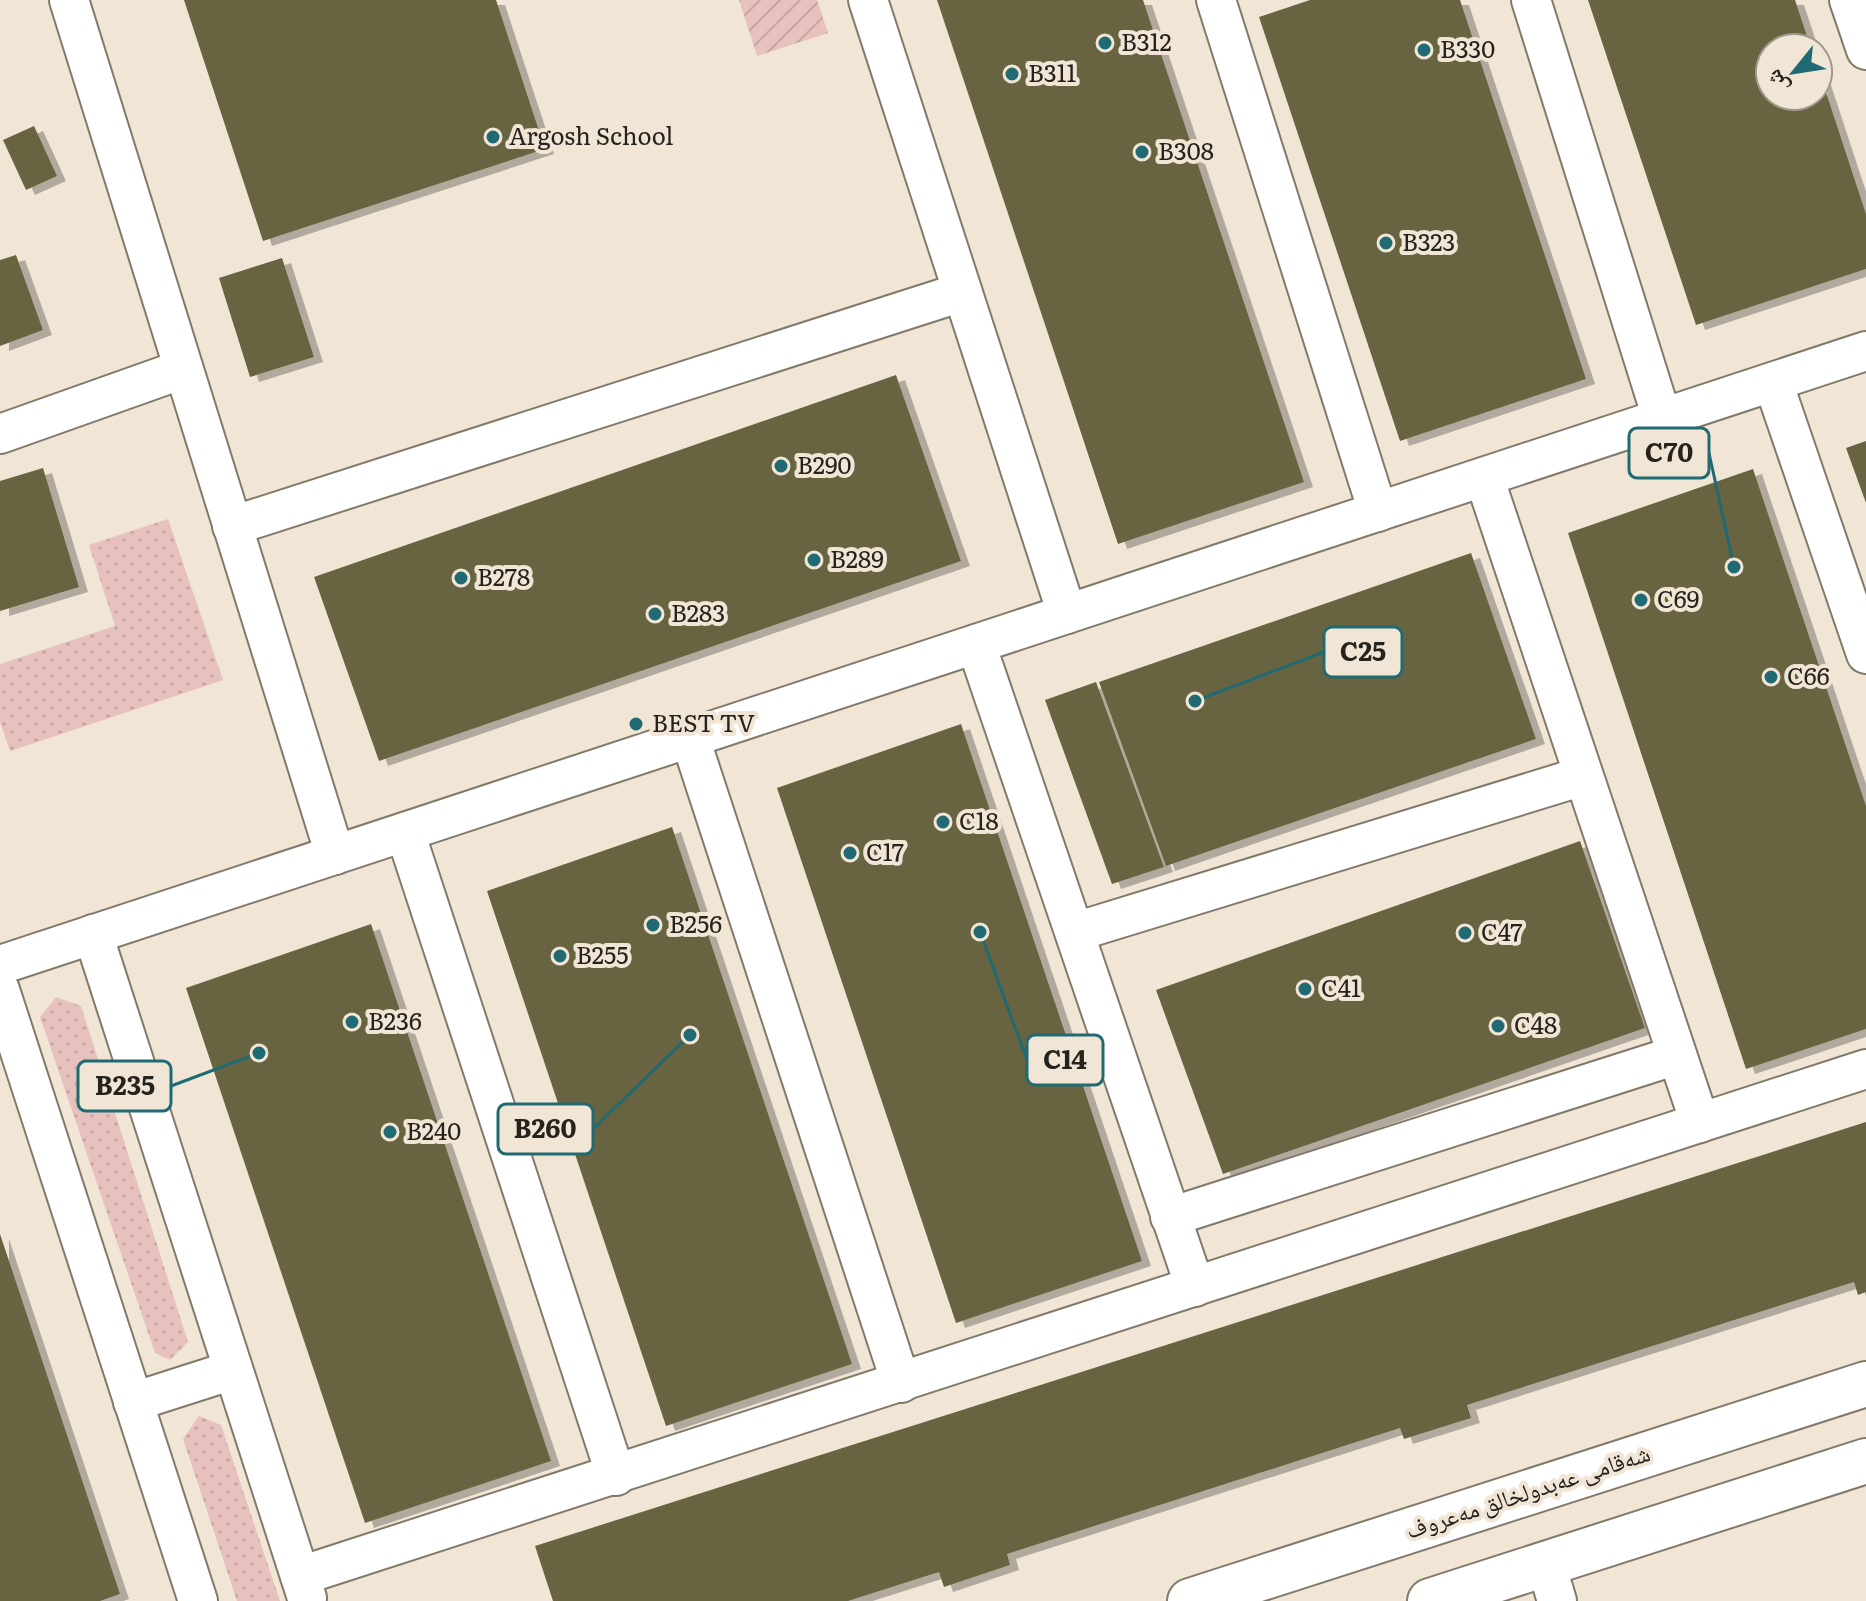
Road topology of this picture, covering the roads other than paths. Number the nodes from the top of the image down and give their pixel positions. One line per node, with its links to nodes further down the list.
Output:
1 (69, 0): 9 (street)
2 (868, 0): 7 (street)
3 (1216, 0): 14 (street)
4 (1531, 0): 11 (street)
5 (1849, 0): 6 (street)
6 (1866, 50)
7 (962, 292): 15 (street); 16 (street)
8 (1866, 351): 10 (street)
9 (183, 369): 12 (street); 15 (street)
10 (1773, 382): 11 (street); 18 (street)
11 (1662, 418): 13 (street)
12 (0, 434)
13 (1484, 477): 14 (street); 20 (street)
14 (1378, 512): 16 (street)
15 (232, 526): 22 (street)
16 (1067, 614): 17 (street)
17 (976, 644): 19 (street); 23 (street)
18 (1866, 654)
19 (690, 738): 21 (street); 33 (street)
20 (1583, 776): 23 (street); 27 (street)
21 (405, 832): 22 (street); 37 (street)
22 (335, 855): 24 (street)
23 (1075, 932): 30 (street)
24 (93, 934): 25 (street); 32 (street)
25 (0, 965)
26 (0, 990): 35 (street)
27 (1677, 1055): 29 (street); 30 (street)
28 (1866, 1069): 29 (street)
29 (1700, 1123): 31 (street)
30 (1170, 1217): 31 (street)
31 (1195, 1287): 33 (street)
32 (233, 1370): 35 (street); 40 (street)
33 (901, 1383): 37 (street)
34 (1866, 1384): 39 (main road, شەقامی عەبدولخالق مەعروف)
35 (133, 1402): 41 (street)
36 (1866, 1461): 38 (main road)
37 (616, 1476): 40 (street)
38 (1551, 1582): 43 (main road)
39 (1281, 1587): 42 (main road, شەقامی عەبدولخالق مەعروف)
40 (304, 1589)
41 (197, 1601)
42 (1190, 1601)
43 (1430, 1601)

